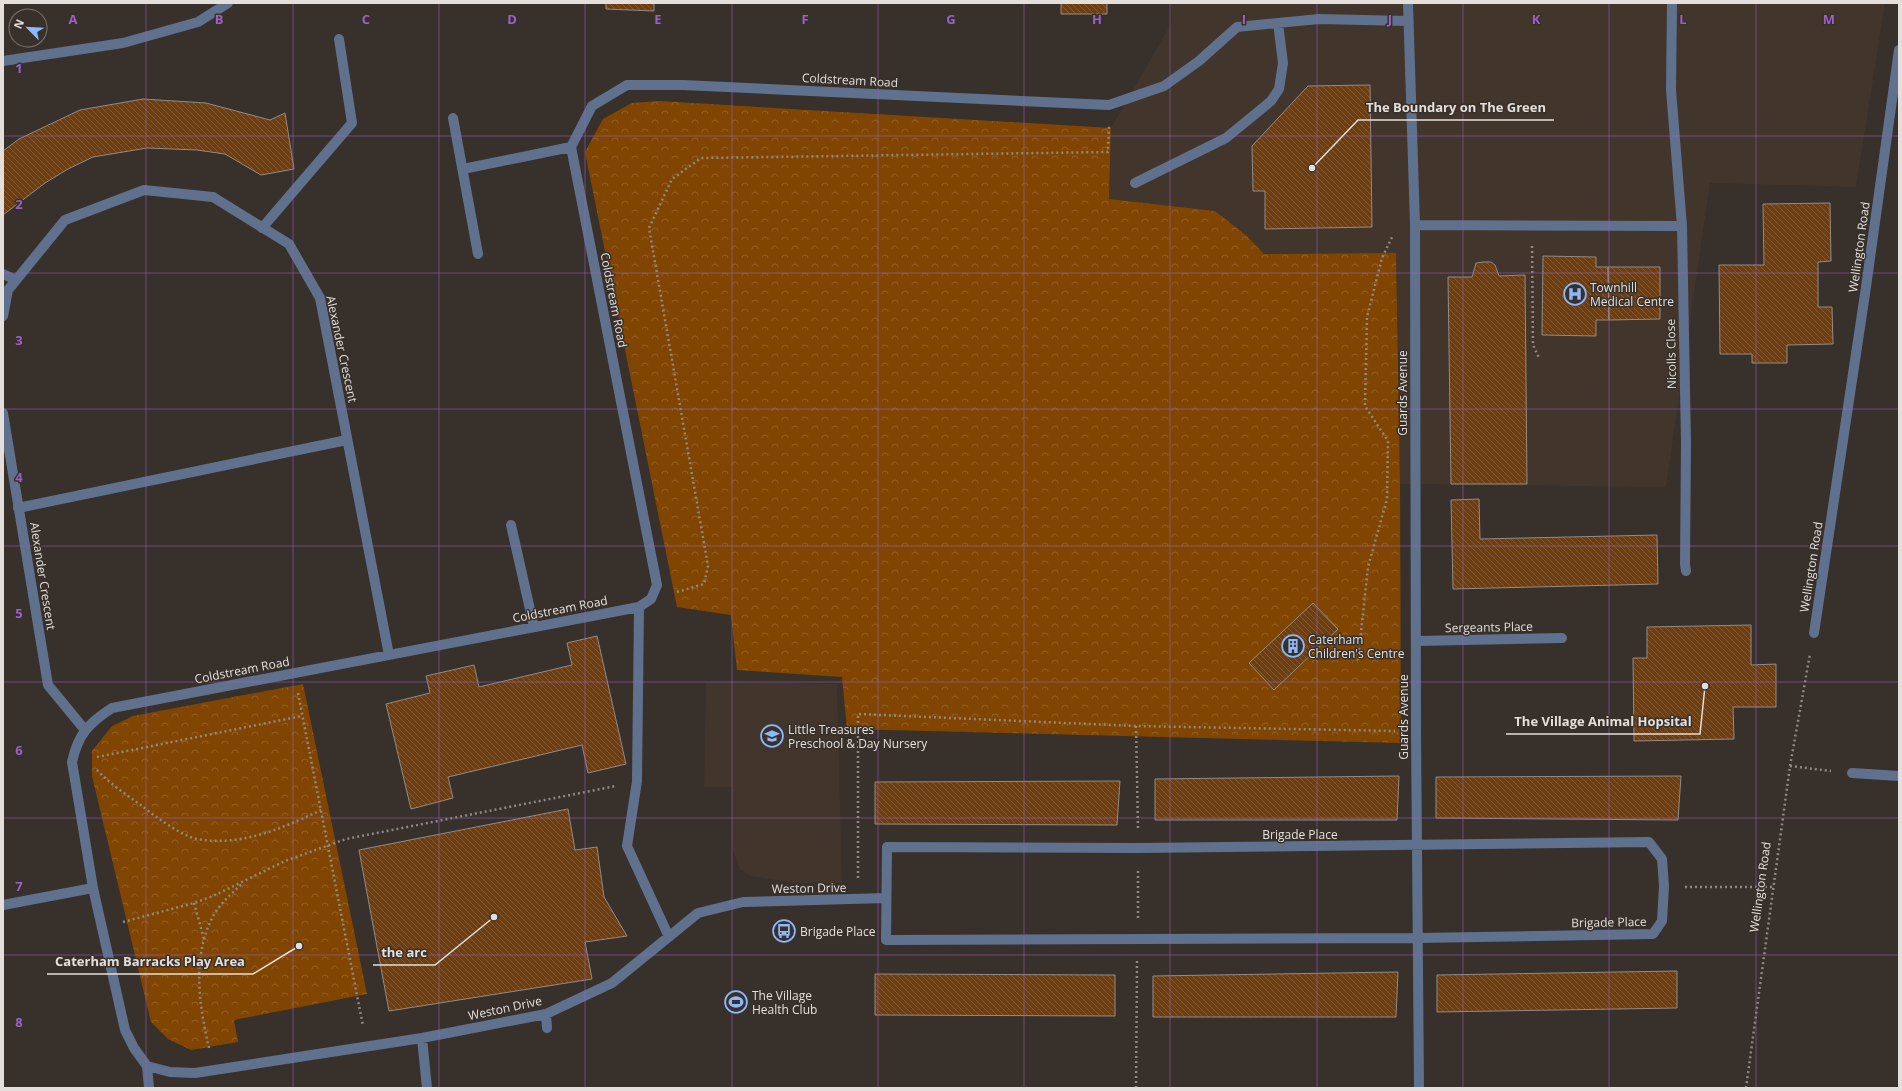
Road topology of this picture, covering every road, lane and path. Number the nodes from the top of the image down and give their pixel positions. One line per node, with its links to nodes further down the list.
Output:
1 (228, 3): 8 (street)
2 (1408, 3): 4 (street, Guards Avenue)
3 (1672, 3): 16 (street, Nicolls Close)
4 (1408, 21): 5 (street, Coldstream Road); 14 (street, Guards Avenue)
5 (1278, 23): 9 (street, Coldstream Road); 13 (street)
6 (339, 38): 17 (street)
7 (1899, 50): 32 (street, Wellington Road)
8 (3, 61)
9 (1109, 106): 11 (street, Coldstream Road); 29 (path)
10 (453, 118): 12 (street)
11 (571, 146): 12 (street); 29 (street, Coldstream Road)
12 (463, 169): 19 (street)
13 (1135, 183)
14 (1415, 225): 15 (street); 34 (street, Guards Avenue)
15 (1532, 226): 16 (street); 23 (path)
16 (1682, 226): 28 (street, Nicolls Close)
17 (262, 228): 21 (street, Alexander Crescent); 25 (street, Alexander Crescent)
18 (1392, 237): 36 (path)
19 (478, 254)
20 (3, 274): 21 (street)
21 (16, 280): 22 (street, Alexander Crescent)
22 (3, 316)
23 (1539, 358)
24 (3, 413): 26 (street, Alexander Crescent)
25 (347, 440): 26 (street); 35 (street, Alexander Crescent)
26 (18, 508): 40 (street, Alexander Crescent)
27 (511, 525): 31 (street)
28 (1686, 571)
29 (651, 599): 30 (street, Coldstream Road)
30 (639, 607): 31 (street, Coldstream Road); 47 (street)
31 (534, 627): 35 (street, Coldstream Road)
32 (1814, 633): 44 (path, Wellington Road)
33 (1562, 638): 34 (street, Sergeants Place)
34 (1416, 641): 41 (street, Guards Avenue)
35 (389, 655): 37 (street, Coldstream Road)
36 (1358, 660)
37 (294, 673): 38 (path); 40 (street, Coldstream Road)
38 (302, 716): 42 (path); 48 (path)
39 (1136, 726): 41 (path); 51 (path); 57 (path)
40 (85, 730): 43 (street, Coldstream Road)
41 (1416, 732): 50 (street, Guards Avenue)
42 (87, 759): 43 (path); 48 (path)
43 (72, 762): 54 (street, Coldstream Road)
44 (1790, 766): 45 (path); 55 (path, Wellington Road)
45 (1852, 773): 46 (street)
46 (1899, 776)
47 (637, 781): 49 (path); 61 (street)
48 (320, 810): 49 (path)
49 (327, 845): 52 (path); 68 (path)
50 (1417, 846): 51 (street, Brigade Place); 53 (street, Brigade Place); 62 (street, Guards Avenue)
51 (1138, 848): 56 (street, Brigade Place); 64 (path)
52 (243, 882): 58 (path); 63 (path)
53 (1664, 886): 55 (path); 62 (street, Brigade Place)
54 (93, 888): 59 (street); 60 (street)
55 (1773, 888): 75 (path, Wellington Road)
56 (886, 898): 57 (street, Weston Drive); 64 (street, Brigade Place)
57 (858, 900): 61 (street, Weston Drive)
58 (194, 903): 60 (path); 63 (path)
59 (3, 905)
60 (102, 927): 69 (street)
61 (669, 937): 65 (street, Weston Drive)
62 (1418, 938): 64 (street, Brigade Place); 74 (street, Guards Avenue)
63 (204, 939): 70 (path)
64 (1138, 939): 73 (path)
65 (546, 1014): 66 (street); 67 (street, Weston Drive)
66 (547, 1028)
67 (422, 1038): 68 (street, Weston Drive); 72 (street)
68 (368, 1046): 70 (street, Weston Drive)
69 (147, 1066): 70 (street, Weston Drive); 71 (street)
70 (214, 1070)
71 (149, 1088)
72 (428, 1088)
73 (1136, 1088)
74 (1419, 1088)
75 (1746, 1088)

